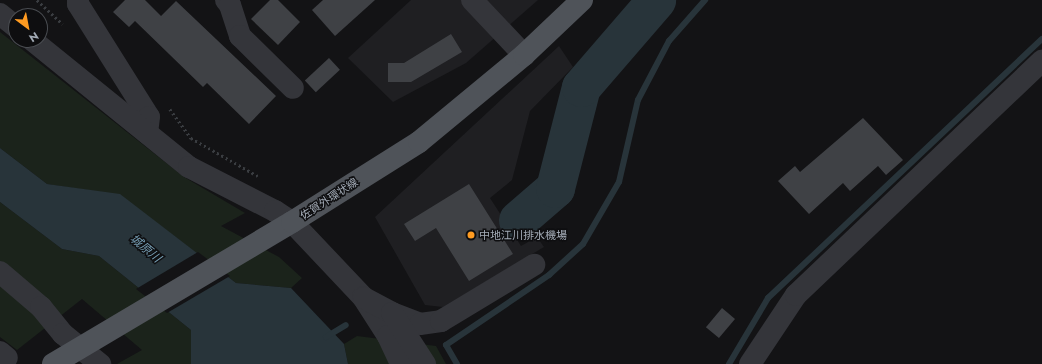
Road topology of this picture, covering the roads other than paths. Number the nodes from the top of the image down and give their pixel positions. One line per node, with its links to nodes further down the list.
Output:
1 (78, 0): 11 (street)
2 (226, 0): 10 (street)
3 (472, 0): 8 (street)
4 (582, 0): 8 (main road, 佐賀外環状線)
5 (0, 14): 6 (street)
6 (8, 20)
7 (42, 48): 11 (street)
8 (524, 56): 12 (main road, 佐賀外環状線)
9 (1042, 61): 22 (street)
10 (293, 88)
11 (147, 133): 12 (street)
12 (285, 227): 15 (street); 17 (main road, 佐賀外環状線)
13 (534, 265): 16 (street)
14 (0, 272): 17 (street)
15 (363, 298): 16 (street); 20 (street)
16 (392, 313): 21 (street)
17 (83, 346): 18 (main road, 佐賀外環状線); 19 (street)
18 (53, 364)
19 (100, 364)
20 (401, 364)
21 (424, 364)
22 (750, 364)

